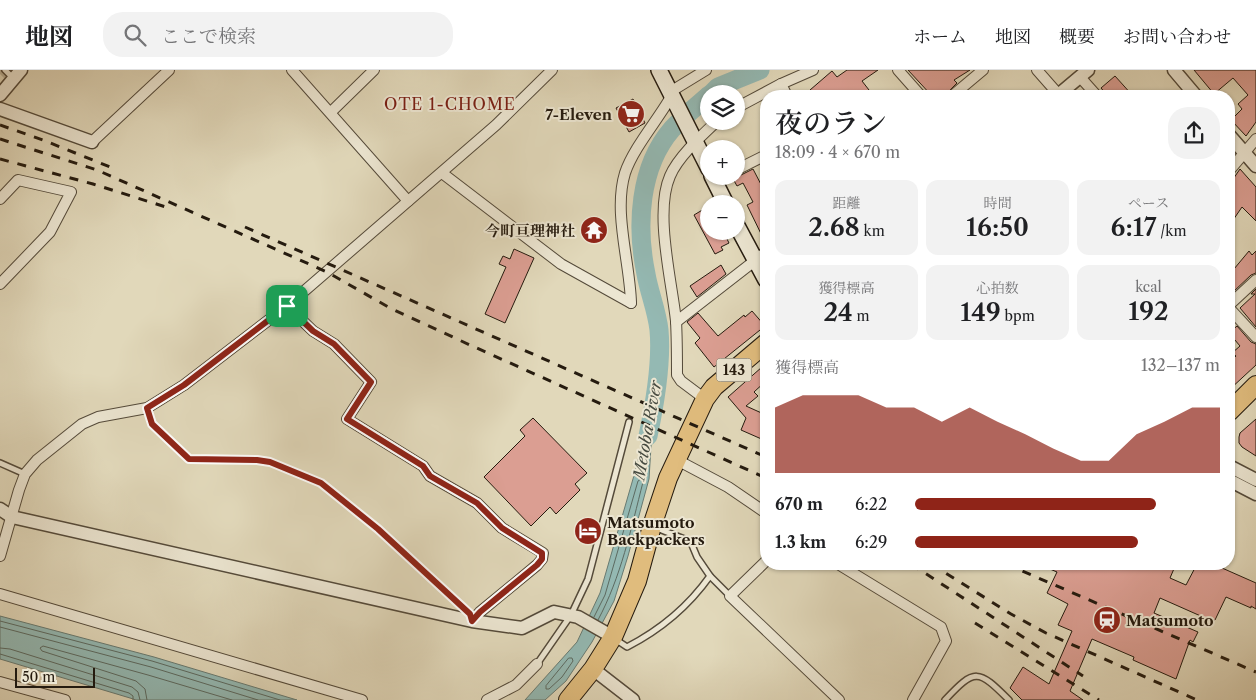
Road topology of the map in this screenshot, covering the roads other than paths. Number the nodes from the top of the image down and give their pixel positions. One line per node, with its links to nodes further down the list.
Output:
1 (169, 70): 32 (street)
2 (292, 70): 28 (street)
3 (374, 70): 28 (street)
4 (552, 70): 40 (street)
5 (659, 70): 25 (main road)
6 (706, 70): 25 (street)
7 (814, 70): 14 (street)
8 (898, 70): 17 (street)
9 (983, 70): 18 (street)
10 (1037, 70): 19 (street)
11 (1174, 70): 22 (street)
12 (13, 73): 23 (street)
13 (1084, 73): 20 (street); 21 (street)
14 (781, 84): 15 (street); 16 (street)
15 (770, 90)
16 (784, 90)
17 (916, 90)
18 (959, 90)
19 (1053, 90)
20 (1065, 90)
21 (1094, 90)
22 (1191, 90)
23 (0, 95)
24 (760, 95): 26 (street)
25 (672, 97): 30 (main road); 40 (street)
26 (745, 103)
27 (0, 109): 32 (street)
28 (330, 112): 42 (street)
29 (706, 130): 30 (street)
30 (694, 139): 34 (main road); 51 (street)
31 (1256, 139): 35 (street)
32 (92, 142)
33 (1235, 142): 35 (street)
34 (700, 150)
35 (1244, 153): 37 (street); 39 (street)
36 (760, 158): 38 (street)
37 (1235, 164)
38 (745, 166)
39 (1256, 166)
40 (442, 173): 42 (street)
41 (0, 199): 47 (street)
42 (408, 202): 49 (street)
43 (745, 236): 44 (main road)
44 (760, 256)
45 (760, 258): 51 (street)
46 (1256, 280): 48 (street)
47 (0, 284)
48 (1235, 301)
49 (287, 306): 58 (street); 79 (street)
50 (1235, 314): 52 (street)
51 (676, 322): 56 (street)
52 (1256, 337)
53 (760, 348): 56 (highway, 143)
54 (1256, 385): 57 (highway)
55 (1256, 398): 59 (highway)
56 (705, 399): 61 (highway, 143)
57 (1235, 406)
58 (147, 408): 64 (street); 79 (lane)
59 (1235, 418)
60 (628, 422): 78 (lane)
61 (677, 460): 69 (street); 71 (highway, 143)
62 (0, 462): 64 (lane)
63 (1235, 469): 65 (street)
64 (26, 474): 70 (street)
65 (1256, 480)
66 (1235, 483): 67 (street)
67 (1256, 494)
68 (0, 509): 70 (street)
69 (760, 509)
70 (12, 517): 72 (street); 79 (street)
71 (652, 526): 75 (lane); 80 (highway, 143)
72 (0, 556)
73 (760, 567): 77 (street)
74 (848, 570): 91 (street)
75 (710, 576): 77 (lane); 80 (lane)
76 (0, 594): 86 (street)
77 (730, 596): 90 (street)
78 (574, 616): 79 (street); 80 (street); 81 (lane)
79 (472, 621)
80 (609, 635): 82 (highway, 143)
81 (537, 664): 87 (street)
82 (593, 669): 88 (highway, 143); 89 (street)
83 (0, 682): 85 (street)
84 (947, 699): 92 (lane)
85 (65, 700)
86 (362, 700)
87 (486, 700)
88 (568, 700)
89 (633, 700)
90 (839, 700)
91 (913, 700)
92 (1009, 700)

